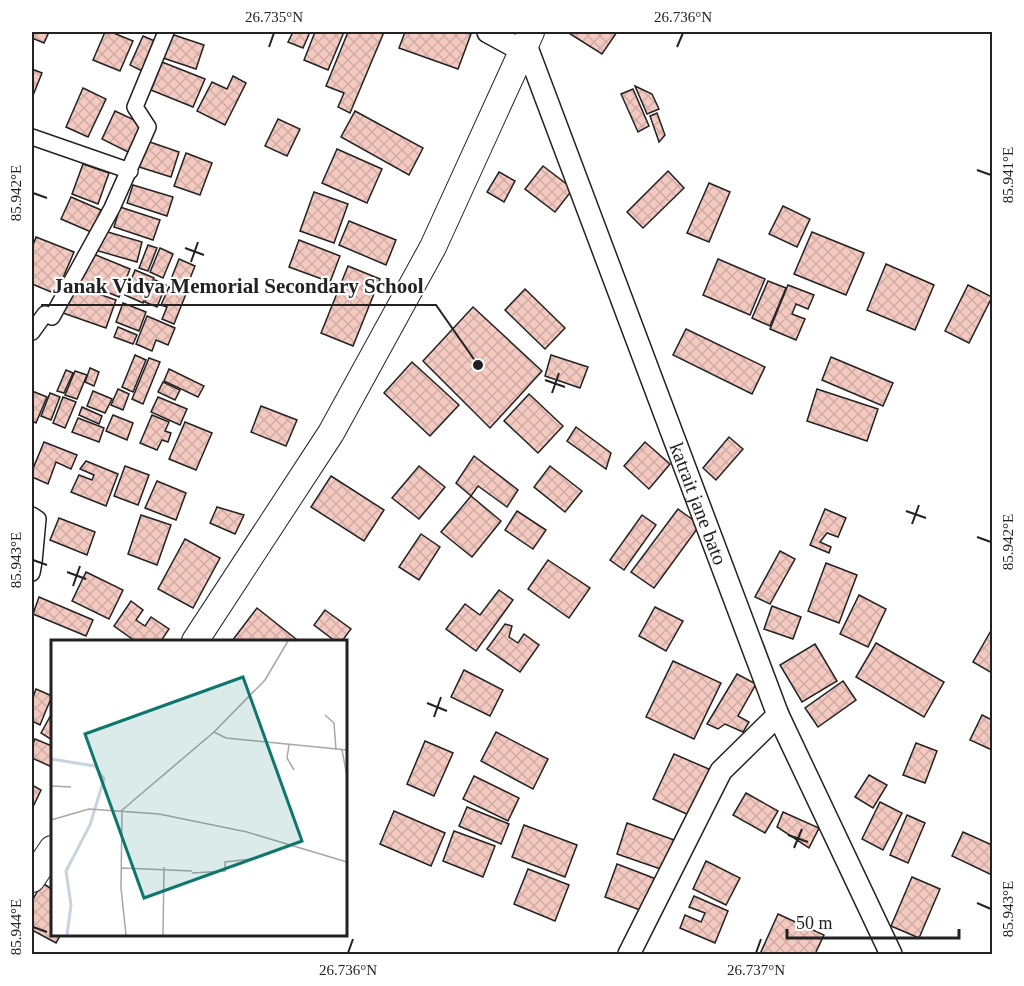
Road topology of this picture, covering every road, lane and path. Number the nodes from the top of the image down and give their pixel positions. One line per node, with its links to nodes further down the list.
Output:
1 (166, 32): 5 (street)
2 (489, 32): 3 (street)
3 (527, 42): 9 (street); 10 (street, katrait jane bato)
4 (32, 137): 5 (street)
5 (130, 171): 6 (street)
6 (32, 332)
7 (32, 515): 8 (street)
8 (32, 573)
9 (196, 640)
10 (778, 714): 13 (street); 14 (street, katrait jane bato)
11 (51, 850): 12 (street)
12 (32, 879)
13 (630, 954)
14 (891, 954)

